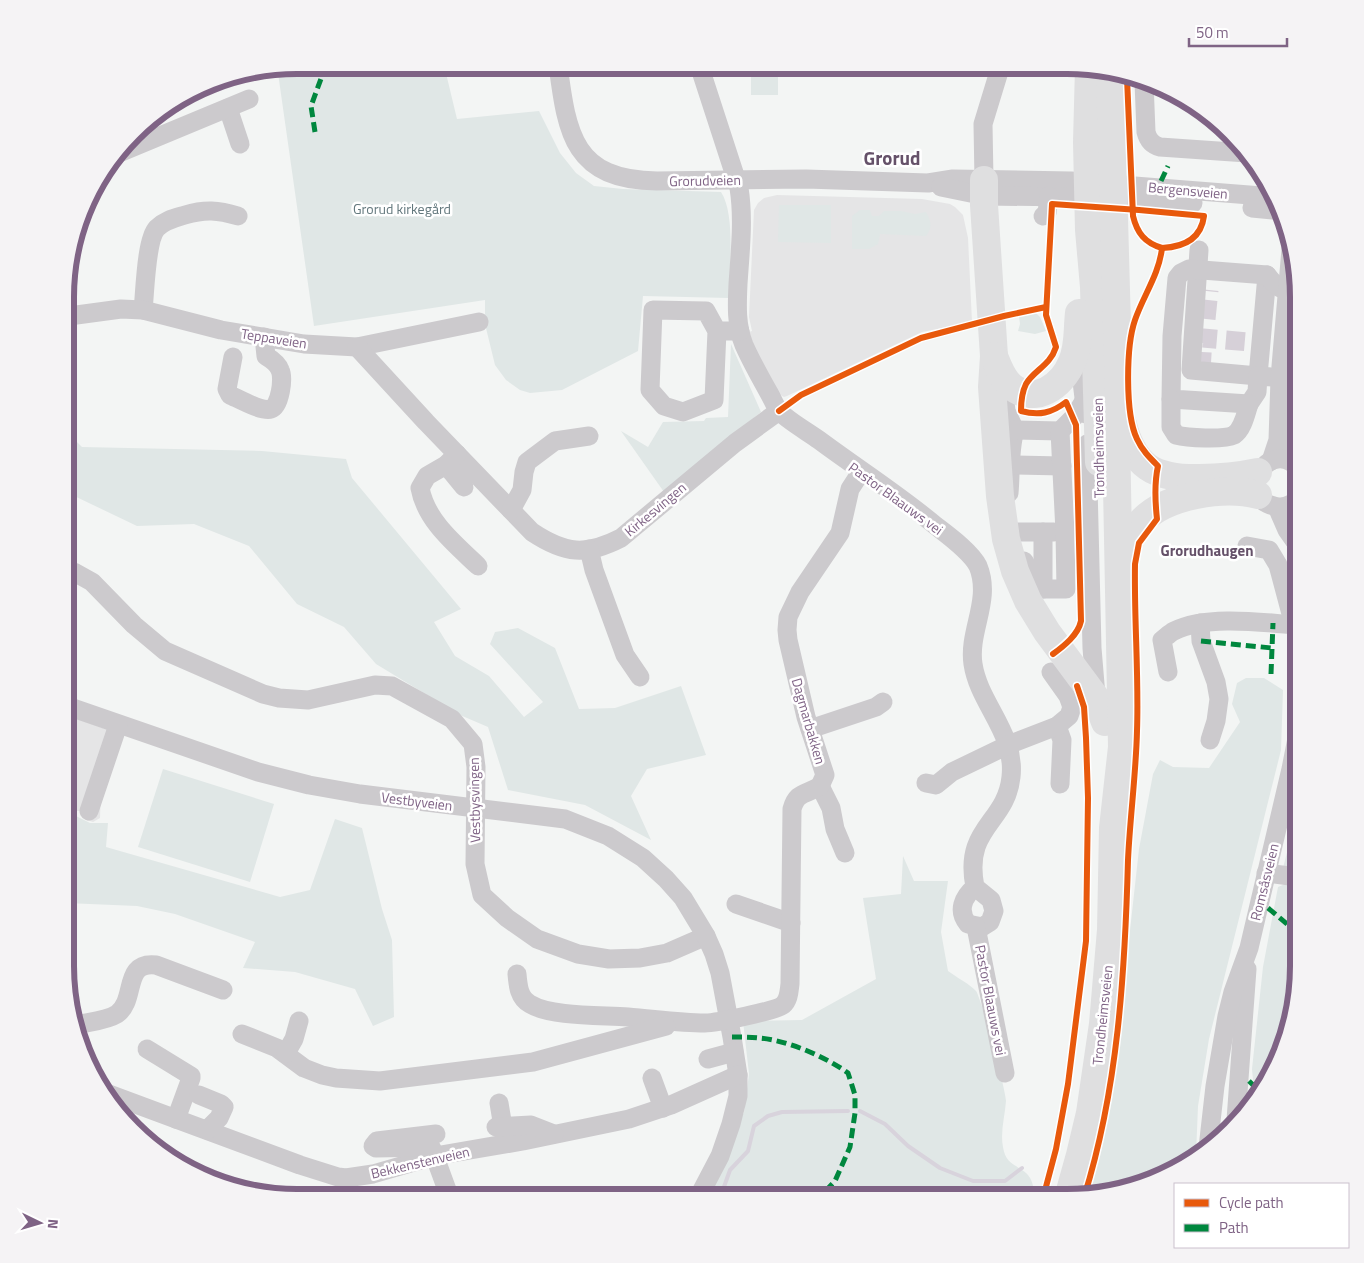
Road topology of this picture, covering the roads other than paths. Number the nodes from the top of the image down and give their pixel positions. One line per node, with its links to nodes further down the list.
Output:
1 (559, 74): 12 (street, Grorudveien)
2 (702, 74): 12 (street, Pastor Blaauws vei)
3 (999, 74): 13 (street)
4 (1089, 75): 21 (highway, Trondheimsveien)
5 (1110, 78): 42 (highway, Trondheimsveien)
6 (1144, 88): 11 (street)
7 (249, 99): 8 (street)
8 (228, 108): 9 (street); 10 (street)
9 (240, 144)
10 (131, 148)
11 (1237, 152)
12 (737, 179): 13 (street, Grorudveien); 32 (street, Pastor Blaauws vei)
13 (984, 183): 14 (street, Grorudveien); 16 (street, Grorudveien); 38 (highway)
14 (1071, 189): 15 (street, Bergensveien); 16 (street, Grorudveien)
15 (1139, 194): 17 (street, Bergensveien); 18 (street, Bergensveien)
16 (1049, 196): 20 (street)
17 (1267, 198)
18 (1273, 210)
19 (238, 216): 27 (street)
20 (1043, 216)
21 (1089, 230): 35 (highway); 77 (highway, Trondheimsveien)
22 (1199, 250): 23 (street)
23 (1203, 270): 24 (street); 25 (street); 34 (street); 43 (street)
24 (1267, 275): 26 (street); 40 (street)
25 (1209, 290)
26 (1290, 298)
27 (143, 310): 28 (street, Teppaveien); 33 (street, Teppaveien)
28 (74, 315)
29 (1206, 319): 34 (street)
30 (478, 322): 36 (street, Teppaveien)
31 (717, 331): 31 (street); 32 (street)
32 (740, 331): 46 (street, Pastor Blaauws vei)
33 (264, 337): 36 (street, Teppaveien); 37 (street)
34 (1198, 338): 40 (street)
35 (1078, 346): 38 (highway); 44 (street)
36 (357, 347): 51 (street, Kirkesvingen)
37 (233, 357)
38 (1000, 368): 48 (highway)
39 (1290, 374): 40 (street)
40 (1258, 376): 45 (street)
41 (1290, 383): 56 (street)
42 (1119, 399): 50 (highway); 66 (highway, Trondheimsveien)
43 (1171, 399): 45 (street); 45 (street)
44 (1084, 401): 47 (street); 77 (street)
45 (1249, 404)
46 (779, 411): 55 (street, Pastor Blaauws vei); 65 (street, Kirkesvingen)
47 (1060, 431): 48 (street); 53 (street)
48 (1007, 432): 54 (highway)
49 (589, 436): 59 (street)
50 (1127, 438): 56 (highway); 63 (street)
51 (452, 459): 57 (street, Kirkesvingen); 59 (street, Kirkesvingen); 67 (street)
52 (1290, 462): 56 (street)
53 (1062, 466): 54 (street); 61 (street)
54 (1005, 469): 60 (street); 77 (highway)
55 (861, 472): 80 (street, Dagmarbakken); 82 (street, Pastor Blaauws vei)
56 (1266, 484): 58 (street); 62 (street); 63 (highway)
57 (464, 486)
58 (1290, 505)
59 (510, 510): 65 (street, Kirkesvingen)
60 (1016, 532): 61 (street); 61 (street)
61 (1054, 532)
62 (1290, 533)
63 (1130, 538): 66 (highway)
64 (1248, 546): 69 (street)
65 (589, 549): 74 (street)
66 (1118, 563): 89 (highway, Trondheimsveien)
67 (478, 566)
68 (74, 572): 87 (street, Vestbysvingen)
69 (1290, 606)
70 (1200, 623): 71 (street); 73 (street); 81 (street)
71 (1290, 625)
72 (1051, 672): 79 (street)
73 (1168, 672)
74 (640, 677)
75 (883, 702): 80 (street)
76 (74, 709): 78 (street, Vestbyveien)
77 (1100, 710): 89 (highway, Trondheimsveien)
78 (118, 725): 87 (street, Vestbyveien); 88 (street)
79 (1057, 726): 82 (street); 85 (street)
80 (810, 729): 86 (street, Dagmarbakken)
81 (1210, 740)
82 (1008, 745): 84 (street); 93 (street, Pastor Blaauws vei)
83 (1290, 773): 91 (street, Romsåsveien)
84 (926, 783)
85 (1060, 784)
86 (820, 786): 90 (street); 95 (street)
87 (475, 808): 97 (street, Vestbyveien); 97 (street, Vestbysvingen)
88 (89, 811)
89 (1113, 828): 126 (highway, Trondheimsveien)
90 (845, 853)
91 (1266, 873): 92 (street); 98 (street, Romsåsveien)
92 (1290, 876)
93 (975, 887): 96 (street, Pastor Blaauws vei); 96 (street, Pastor Blaauws vei)
94 (736, 904): 95 (street)
95 (791, 923): 101 (street)
96 (976, 927): 110 (street, Pastor Blaauws vei)
97 (706, 936): 101 (street, Vestbyveien)
98 (1248, 948): 117 (street, Romsåsveien); 122 (street, Romsåsveien)
99 (517, 974): 103 (street)
100 (223, 990): 104 (street)
101 (728, 1018): 103 (street); 107 (street, Vestbyveien)
102 (299, 1020): 108 (street)
103 (687, 1022): 108 (street)
104 (81, 1024)
105 (242, 1034): 108 (street)
106 (147, 1049): 118 (street)
107 (734, 1052): 109 (street); 111 (street, Vestbyveien)
108 (286, 1053)
109 (708, 1059)
110 (1005, 1073)
111 (738, 1075): 116 (street, Bekkenstenveien); 125 (street, Vestbyveien)
112 (652, 1078): 116 (street)
113 (199, 1095): 119 (street)
114 (116, 1097): 118 (street, Bekkenstenveien)
115 (500, 1103): 121 (street)
116 (663, 1108): 121 (street, Bekkenstenveien)
117 (1237, 1111)
118 (176, 1119): 119 (street, Bekkenstenveien)
119 (207, 1130): 123 (street, Bekkenstenveien)
120 (436, 1134): 123 (street)
121 (554, 1134): 123 (street, Bekkenstenveien)
122 (1209, 1138)
123 (435, 1156): 124 (street)
124 (447, 1189)
125 (703, 1189)
126 (1071, 1189)

